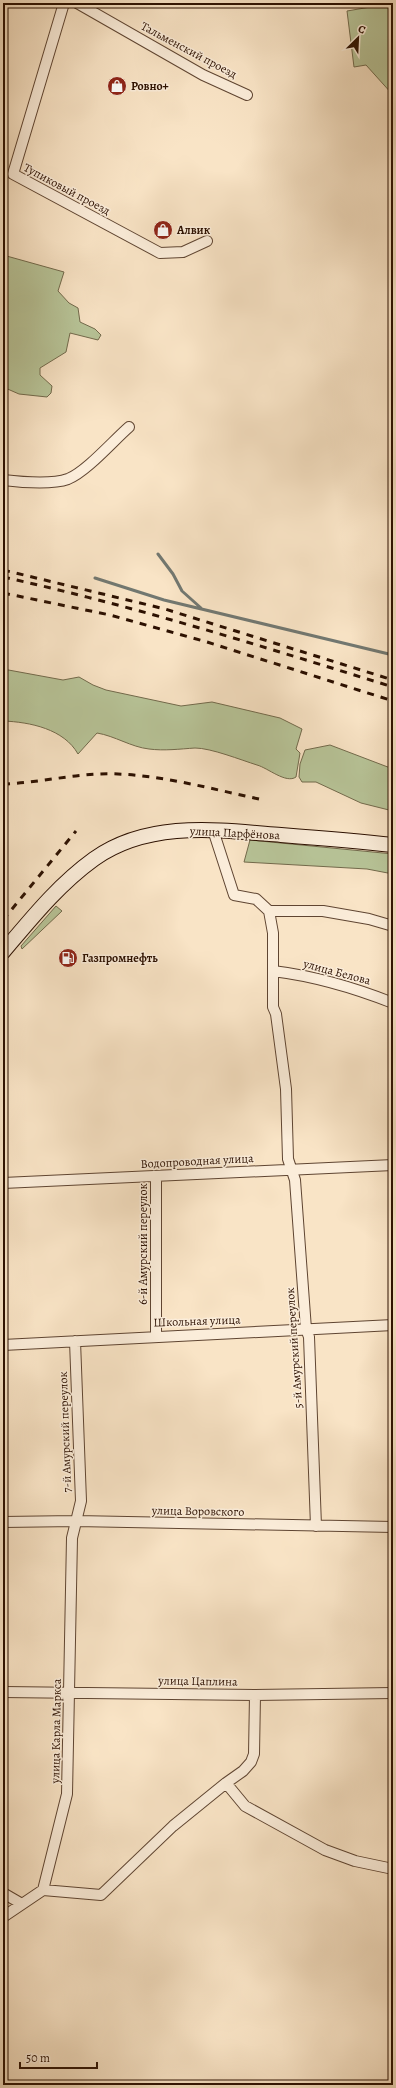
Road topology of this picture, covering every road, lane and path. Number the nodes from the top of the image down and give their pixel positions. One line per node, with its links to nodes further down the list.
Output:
1 (64, 3): 4 (street, Тупиковый проезд)
2 (77, 3): 3 (street, Тальменский проезд)
3 (247, 95)
4 (207, 241)
5 (129, 427): 6 (street)
6 (3, 480)
7 (213, 830): 8 (main road, улица Парфёнова); 9 (street); 11 (main road, улица Парфёнова)
8 (393, 844)
9 (269, 911): 10 (street); 12 (street, 5-й Амурский переулок)
10 (393, 926)
11 (3, 952)
12 (273, 971): 13 (street, улица Белова); 15 (street, 5-й Амурский переулок)
13 (393, 1003)
14 (393, 1165): 15 (street, Водопроводная улица)
15 (292, 1170): 16 (street, Водопроводная улица); 19 (street, 5-й Амурский переулок)
16 (156, 1176): 17 (street, Водопроводная улица); 20 (street, 6-й Амурский переулок)
17 (3, 1183)
18 (393, 1324): 19 (street, Школьная улица)
19 (306, 1329): 20 (street, Школьная улица); 25 (street, 5-й Амурский переулок)
20 (156, 1336): 21 (street, Школьная улица)
21 (75, 1341): 22 (street, Школьная улица); 23 (street, 7-й Амурский переулок)
22 (3, 1345)
23 (76, 1521): 24 (street, улица Воровского); 25 (street, улица Воровского); 28 (street, улица Карла Маркса)
24 (3, 1522)
25 (316, 1526): 26 (street, улица Воровского)
26 (393, 1527)
27 (3, 1692): 28 (street, улица Цаплина)
28 (70, 1692): 30 (street, улица Цаплина); 33 (street, улица Карла Маркса)
29 (393, 1693): 30 (street, улица Цаплина)
30 (255, 1695): 31 (street)
31 (226, 1783): 32 (street); 33 (street)
32 (393, 1869)
33 (43, 1890): 35 (street)
34 (3, 1893): 35 (street)
35 (22, 1904): 36 (street)
36 (3, 1917)

